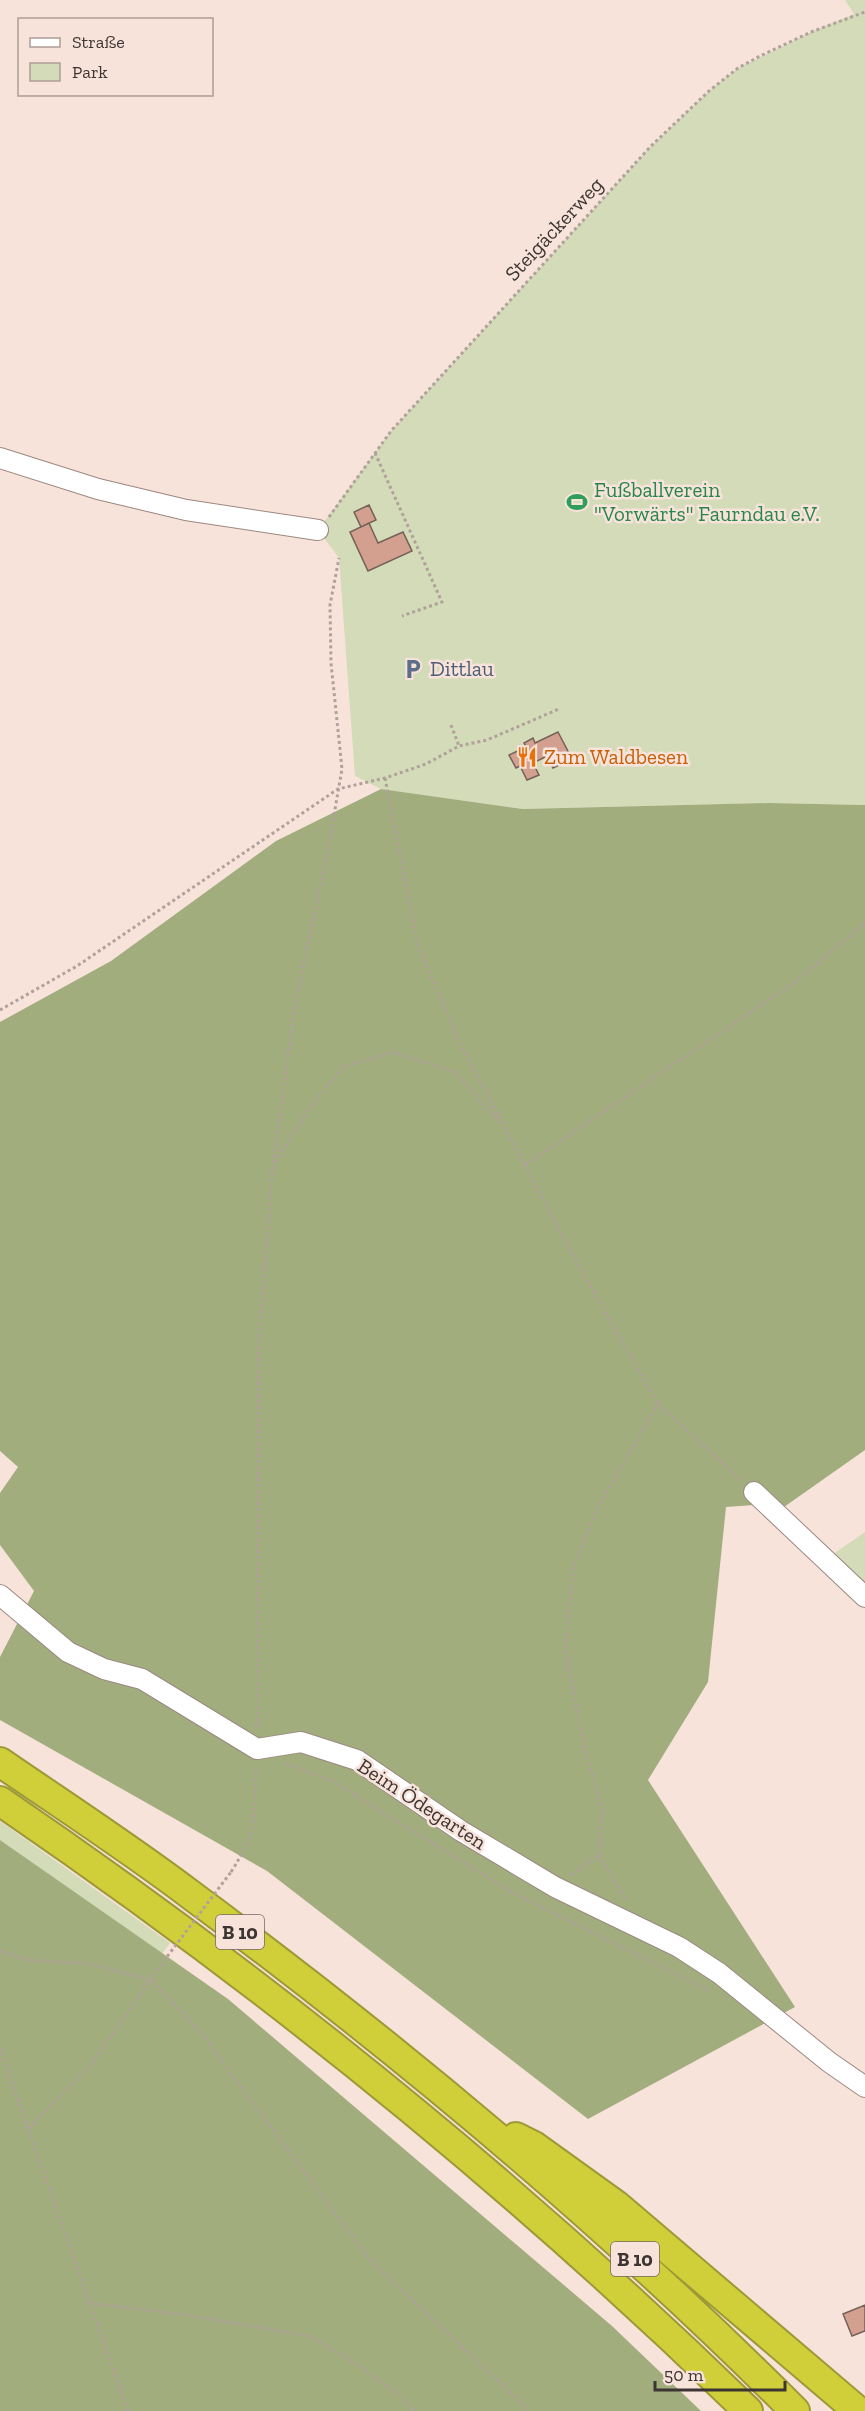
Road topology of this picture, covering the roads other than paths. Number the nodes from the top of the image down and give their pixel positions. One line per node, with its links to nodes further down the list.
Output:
1 (0, 458): 2 (lane)
2 (318, 530)
3 (754, 1492): 5 (lane)
4 (0, 1595): 8 (lane, Beim Ödegarten)
5 (865, 1597)
6 (0, 1762): 9 (highway, B 10)
7 (0, 1801): 10 (highway, B 10)
8 (865, 2087)
9 (470, 2115): 11 (highway, B 10); 12 (highway, B 10)
10 (748, 2411)
11 (795, 2411)
12 (858, 2411)

